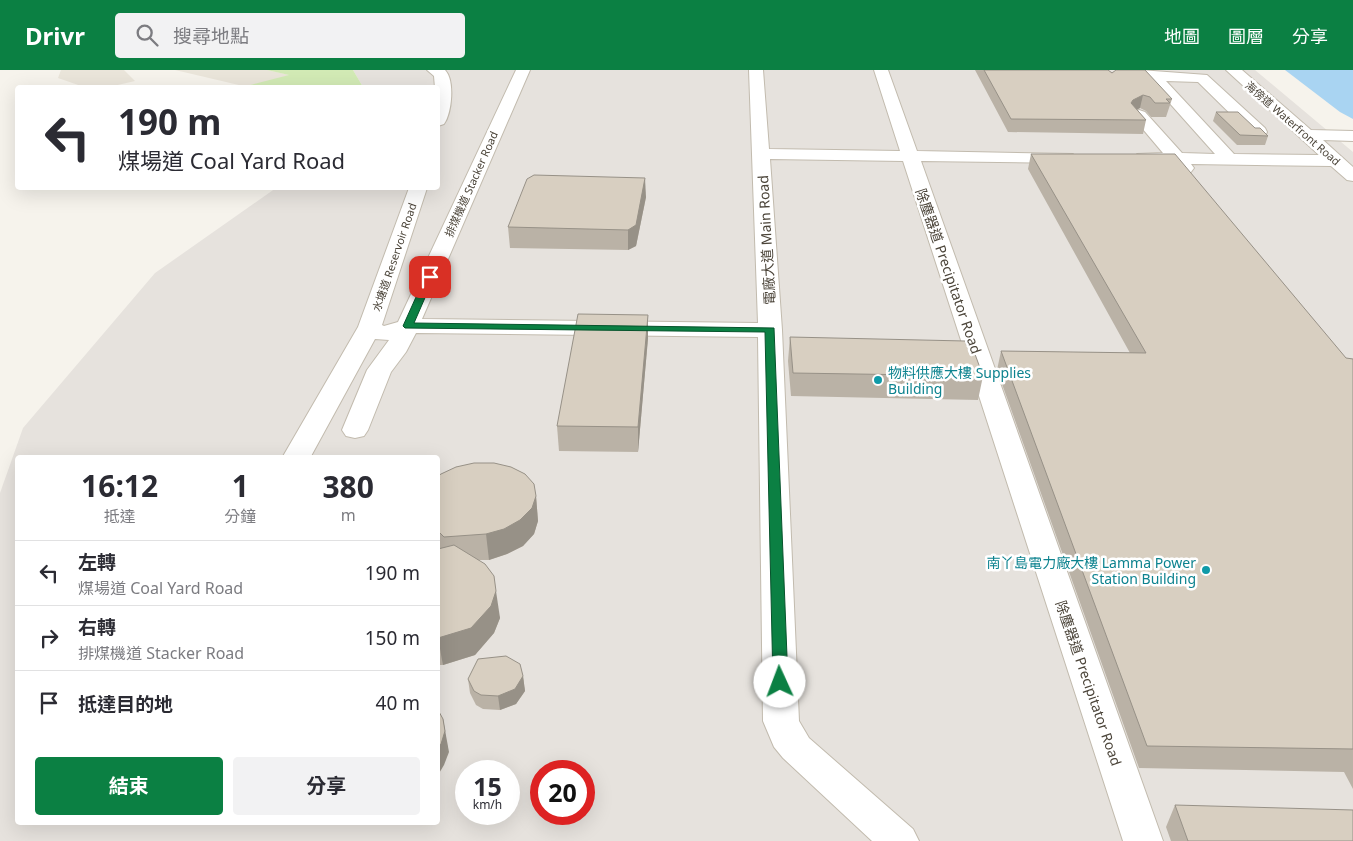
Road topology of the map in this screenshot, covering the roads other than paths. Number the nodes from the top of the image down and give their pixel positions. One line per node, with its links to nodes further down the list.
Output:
1 (434, 70): 9 (lane)
2 (523, 70): 26 (lane, 排煤機道 Stacker Road)
3 (756, 70): 16 (lane, 電廠大道 Main Road)
4 (881, 70): 17 (lane, 除塵器道 Precipitator Road)
5 (1233, 70): 14 (lane, 海傍道 Waterfront Road)
6 (1150, 73): 7 (lane); 8 (lane)
7 (1175, 100): 8 (lane); 10 (lane)
8 (1226, 101): 11 (lane)
9 (440, 114)
10 (1187, 114): 11 (lane); 21 (lane)
11 (1240, 114): 13 (lane)
12 (1140, 115): 20 (lane)
13 (1259, 132)
14 (1306, 135): 15 (lane); 22 (lane, 海傍道 Waterfront Road)
15 (1353, 136)
16 (761, 154): 17 (lane); 28 (lane, 電廠大道 Main Road)
17 (910, 156): 18 (lane); 32 (lane, 除塵器道 Precipitator Road)
18 (1088, 158)
19 (1128, 158): 20 (lane)
20 (1177, 159): 21 (lane); 24 (lane)
21 (1230, 160): 22 (lane)
22 (1336, 161): 23 (lane, 海傍道 Waterfront Road)
23 (1353, 176)
24 (1196, 182)
25 (417, 190): 27 (lane, 水塘道 Reservoir Road)
26 (408, 326): 27 (lane); 28 (lane); 29 (lane, 排煤機道 Stacker Road)
27 (370, 327): 30 (lane, 水塘道 Reservoir Road)
28 (770, 330): 31 (lane, 電廠大道 Main Road)
29 (355, 430)
30 (298, 455)
31 (899, 841)
32 (1142, 841)

